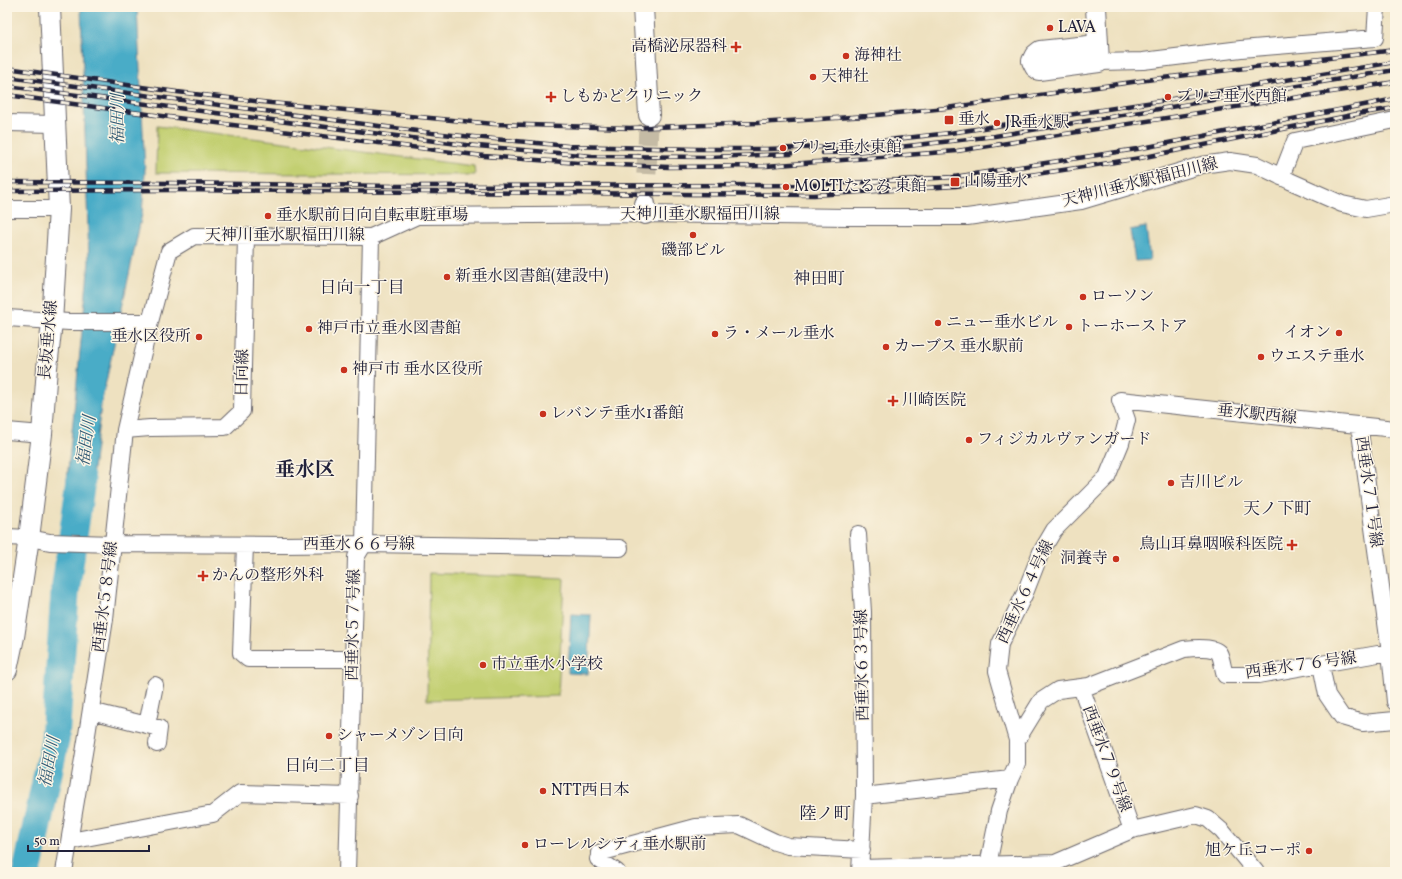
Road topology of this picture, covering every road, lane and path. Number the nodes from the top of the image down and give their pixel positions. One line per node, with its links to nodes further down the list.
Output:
1 (50, 7): 9 (main road, 長坂垂水線)
2 (643, 7): 6 (main road)
3 (1096, 7): 5 (main road)
4 (1377, 7): 5 (street)
5 (1099, 54)
6 (649, 115)
7 (1395, 120): 10 (street)
8 (7, 123): 9 (street)
9 (55, 124): 13 (main road, 長坂垂水線)
10 (1282, 177): 11 (street, 天神川垂水駅福田川線); 15 (street, 天神川垂水駅福田川線)
11 (1395, 204)
12 (7, 209): 13 (street)
13 (59, 209): 17 (main road, 長坂垂水線)
14 (246, 236): 15 (street, 天神川垂水駅福田川線); 18 (street, 天神川垂水駅福田川線); 22 (street, 日向線)
15 (371, 237): 29 (street, 西垂水５７号線)
16 (7, 318): 17 (street)
17 (60, 322): 18 (street); 24 (main road, 長坂垂水線)
18 (150, 322): 22 (street, 西垂水５８号線)
19 (1120, 400): 20 (street, 垂水駅西線); 42 (street, 西垂水６４号線)
20 (1359, 425): 21 (street, 垂水駅西線); 32 (street, 西垂水７１号線)
21 (1395, 429)
22 (125, 430): 28 (street, 西垂水５８号線)
23 (7, 431): 24 (street)
24 (42, 434): 27 (main road, 長坂垂水線)
25 (858, 534): 46 (street, 西垂水６３号線)
26 (7, 537): 27 (street, 西垂水６６号線)
27 (29, 538): 28 (street, 西垂水６６号線); 35 (main road, 長坂垂水線)
28 (105, 543): 30 (street, 西垂水６６号線); 39 (street, 西垂水５８号線)
29 (364, 544): 30 (street, 西垂水６６号線); 31 (street, 西垂水６６号線); 33 (street, 西垂水５７号線)
30 (245, 545): 33 (street)
31 (620, 548)
32 (1393, 652): 34 (street, 西垂水７６号線); 38 (street, 西垂水７１号線)
33 (354, 659): 45 (street, 西垂水５７号線)
34 (1321, 665): 37 (street, 西垂水７６号線); 40 (street)
35 (7, 670)
36 (155, 685): 41 (street)
37 (1081, 687): 42 (street, 西垂水７６号線); 47 (street, 西垂水７９号線)
38 (1395, 702)
39 (91, 711): 41 (street); 48 (street, 西垂水５８号線)
40 (1395, 720)
41 (147, 725): 43 (street)
42 (1017, 740): 44 (street, 西垂水６４号線)
43 (157, 744)
44 (1010, 779): 46 (street); 50 (street, 西垂水６４号線)
45 (350, 796): 48 (street); 54 (street, 西垂水５７号線)
46 (864, 796): 49 (street, 西垂水６３号線)
47 (1132, 830): 50 (street); 56 (street)
48 (70, 841): 53 (street, 西垂水５８号線)
49 (862, 850): 51 (street, 西垂水６３号線); 55 (street)
50 (988, 865): 52 (street)
51 (861, 870): 52 (street)
52 (921, 870)
53 (64, 872)
54 (347, 872)
55 (617, 872)
56 (1256, 872)

